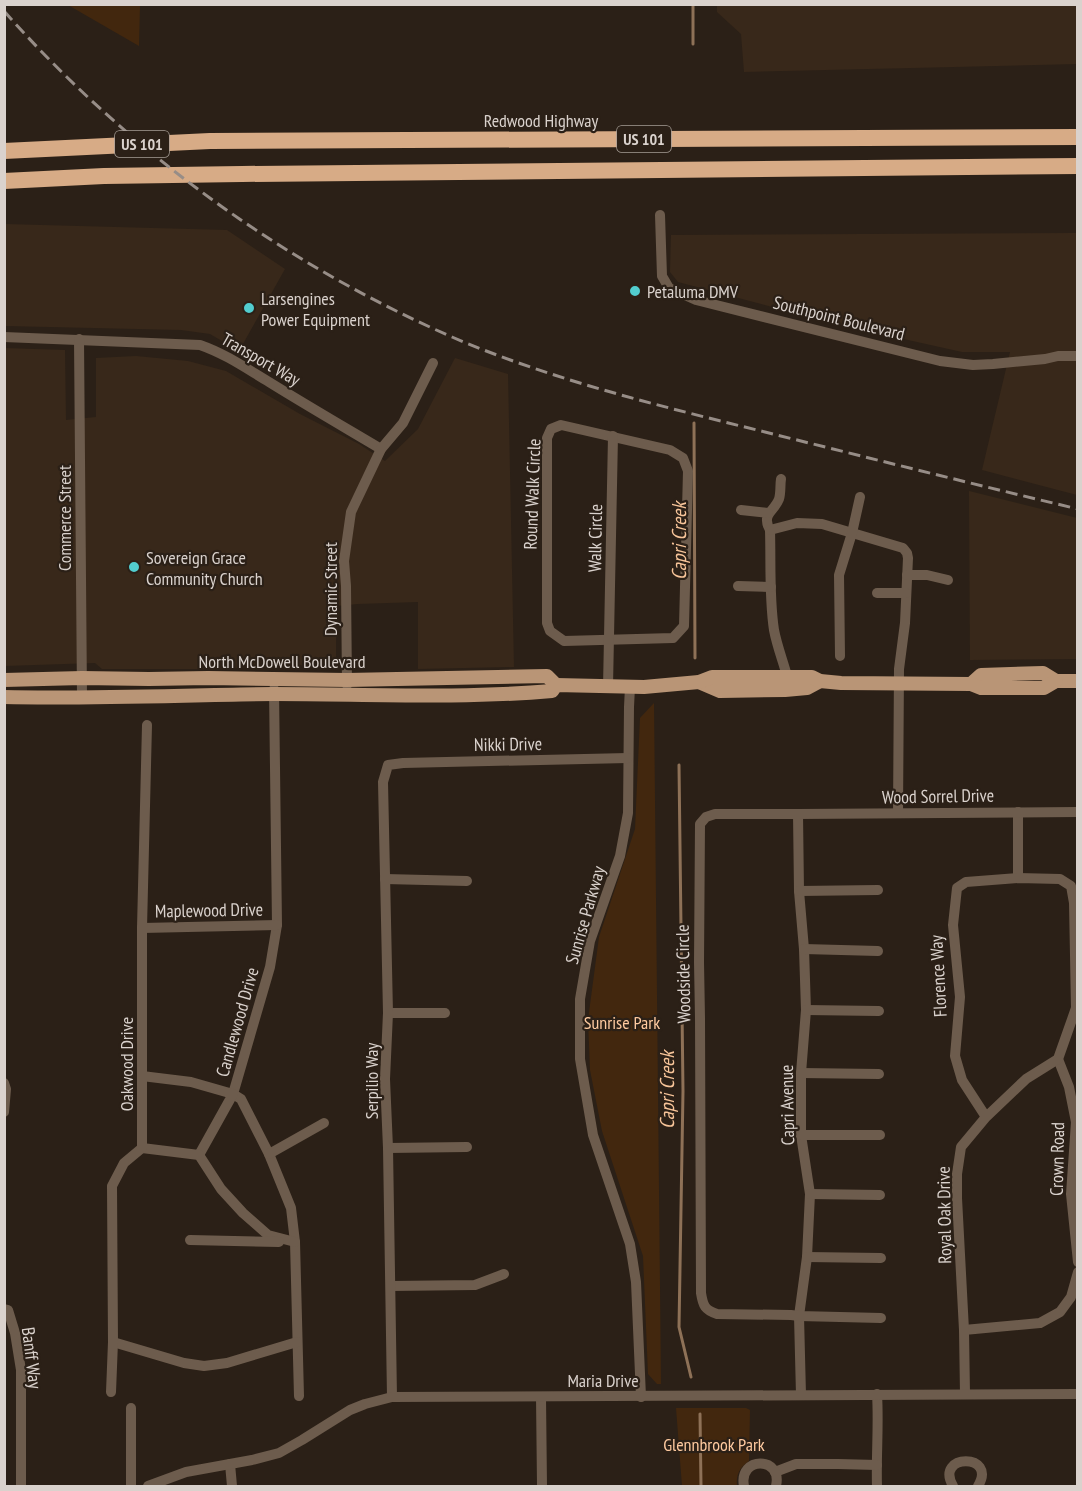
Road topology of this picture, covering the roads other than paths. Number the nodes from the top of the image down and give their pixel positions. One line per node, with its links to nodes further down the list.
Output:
1 (1077, 137): 2 (highway, Redwood Highway / US 101)
2 (4, 151)
3 (1077, 166): 4 (highway, US 101)
4 (4, 181)
5 (660, 215): 8 (street, Southpoint Boulevard)
6 (4, 337): 7 (street, Transport Way)
7 (79, 339): 11 (street, Transport Way); 27 (street, Commerce Street)
8 (1077, 356)
9 (433, 363): 11 (street, Dynamic Street)
10 (614, 436): 24 (street, Walk Circle); 24 (street, Round Walk Circle); 24 (street, Round Walk Circle)
11 (381, 449): 30 (street, Dynamic Street)
12 (781, 479): 15 (street)
13 (860, 497): 17 (street)
14 (741, 510): 15 (street)
15 (768, 513): 16 (street)
16 (770, 530): 17 (street); 21 (street)
17 (852, 533): 18 (street); 25 (street)
18 (907, 575): 19 (street); 23 (street)
19 (948, 580)
20 (738, 586): 21 (street)
21 (771, 587): 26 (street)
22 (877, 593): 23 (street)
23 (906, 593): 35 (street)
24 (610, 640): 36 (street)
25 (840, 656)
26 (787, 676): 31 (main road, North McDowell Boulevard); 33 (main road, North McDowell Boulevard)
27 (82, 678): 28 (main road, North McDowell Boulevard); 29 (main road, North McDowell Boulevard); 41 (street, Commerce Street)
28 (273, 678): 30 (main road, North McDowell Boulevard); 38 (street, Candlewood Drive)
29 (4, 680)
30 (347, 680): 34 (main road, North McDowell Boulevard); 39 (street, Dynamic Street)
31 (820, 681): 33 (main road, North McDowell Boulevard); 35 (main road, North McDowell Boulevard)
32 (1077, 681): 35 (main road, North McDowell Boulevard)
33 (699, 682): 37 (main road, North McDowell Boulevard)
34 (556, 685): 36 (main road, North McDowell Boulevard); 39 (main road, North McDowell Boulevard)
35 (899, 685): 47 (street)
36 (609, 687): 37 (main road, North McDowell Boulevard)
37 (630, 687): 43 (street, Sunrise Parkway)
38 (274, 694): 39 (main road, North McDowell Boulevard); 41 (main road, North McDowell Boulevard); 54 (street, Candlewood Drive)
39 (347, 694)
40 (4, 697): 41 (main road, North McDowell Boulevard)
41 (82, 698)
42 (147, 725): 55 (street, Oakwood Drive)
43 (628, 758): 44 (street, Nikki Drive); 100 (street, Sunrise Parkway)
44 (388, 765): 50 (street, Serpilio Way)
45 (1018, 812): 46 (street, Wood Sorrel Drive); 47 (street, Wood Sorrel Drive); 49 (street)
46 (1077, 812)
47 (898, 813): 48 (street, Wood Sorrel Drive)
48 (798, 814): 53 (street, Capri Avenue); 89 (street, Woodside Circle)
49 (1018, 878): 62 (street); 69 (street, Florence Way)
50 (385, 879): 51 (street); 60 (street, Serpilio Way)
51 (467, 880)
52 (878, 890): 53 (street)
53 (799, 891): 56 (street, Capri Avenue)
54 (277, 925): 55 (street, Maplewood Drive); 67 (street, Candlewood Drive)
55 (142, 927): 65 (street, Oakwood Drive)
56 (804, 949): 57 (street); 58 (street, Capri Avenue)
57 (878, 951)
58 (806, 1010): 59 (street); 63 (street, Capri Avenue)
59 (879, 1011)
60 (388, 1013): 61 (street); 75 (street, Serpilio Way)
61 (445, 1013)
62 (1058, 1059): 69 (street, Royal Oak Drive); 84 (street, Crown Road)
63 (801, 1073): 64 (street); 71 (street, Capri Avenue)
64 (879, 1074)
65 (142, 1076): 67 (street); 74 (street, Oakwood Drive)
66 (4, 1083): 68 (street)
67 (233, 1094): 76 (street, Candlewood Drive); 77 (street)
68 (4, 1112)
69 (986, 1117): 91 (street, Royal Oak Drive)
70 (324, 1123): 76 (street)
71 (801, 1135): 72 (street); 78 (street, Capri Avenue)
72 (880, 1135)
73 (467, 1147): 75 (street)
74 (142, 1148): 77 (street); 92 (street)
75 (388, 1148): 87 (street, Serpilio Way)
76 (269, 1154): 81 (street, Candlewood Drive)
77 (199, 1155): 81 (street)
78 (810, 1194): 79 (street); 82 (street, Capri Avenue)
79 (880, 1196)
80 (190, 1240): 81 (street)
81 (295, 1242): 93 (street, Candlewood Drive)
82 (807, 1257): 83 (street); 89 (street, Capri Avenue)
83 (880, 1258)
84 (1077, 1262)
85 (1077, 1272): 91 (street)
86 (504, 1274): 87 (street)
87 (391, 1286): 101 (street, Serpilio Way)
88 (4, 1309): 107 (street, Banff Way)
89 (799, 1316): 90 (street); 98 (street, Capri Avenue)
90 (881, 1318)
91 (964, 1330): 96 (street, Royal Oak Drive)
92 (113, 1342): 93 (street); 94 (street)
93 (297, 1342): 99 (street, Candlewood Drive)
94 (111, 1392)
95 (877, 1394): 96 (street, Maria Drive); 98 (street, Maria Drive); 105 (street)
96 (965, 1394): 97 (street, Maria Drive)
97 (1077, 1394)
98 (801, 1395): 100 (street, Maria Drive)
99 (298, 1396)
100 (641, 1396): 102 (street, Maria Drive)
101 (392, 1397): 102 (street, Maria Drive); 104 (street, Maria Drive)
102 (541, 1397): 111 (street)
103 (130, 1408): 108 (street)
104 (230, 1464): 109 (street, Maria Drive); 110 (street)
105 (877, 1465): 106 (street); 114 (street)
106 (775, 1472): 112 (street); 113 (street)
107 (21, 1486)
108 (131, 1486)
109 (148, 1486)
110 (232, 1486)
111 (542, 1486)
112 (744, 1486)
113 (776, 1486)
114 (878, 1486)
115 (953, 1486): 116 (street)
116 (978, 1486)

